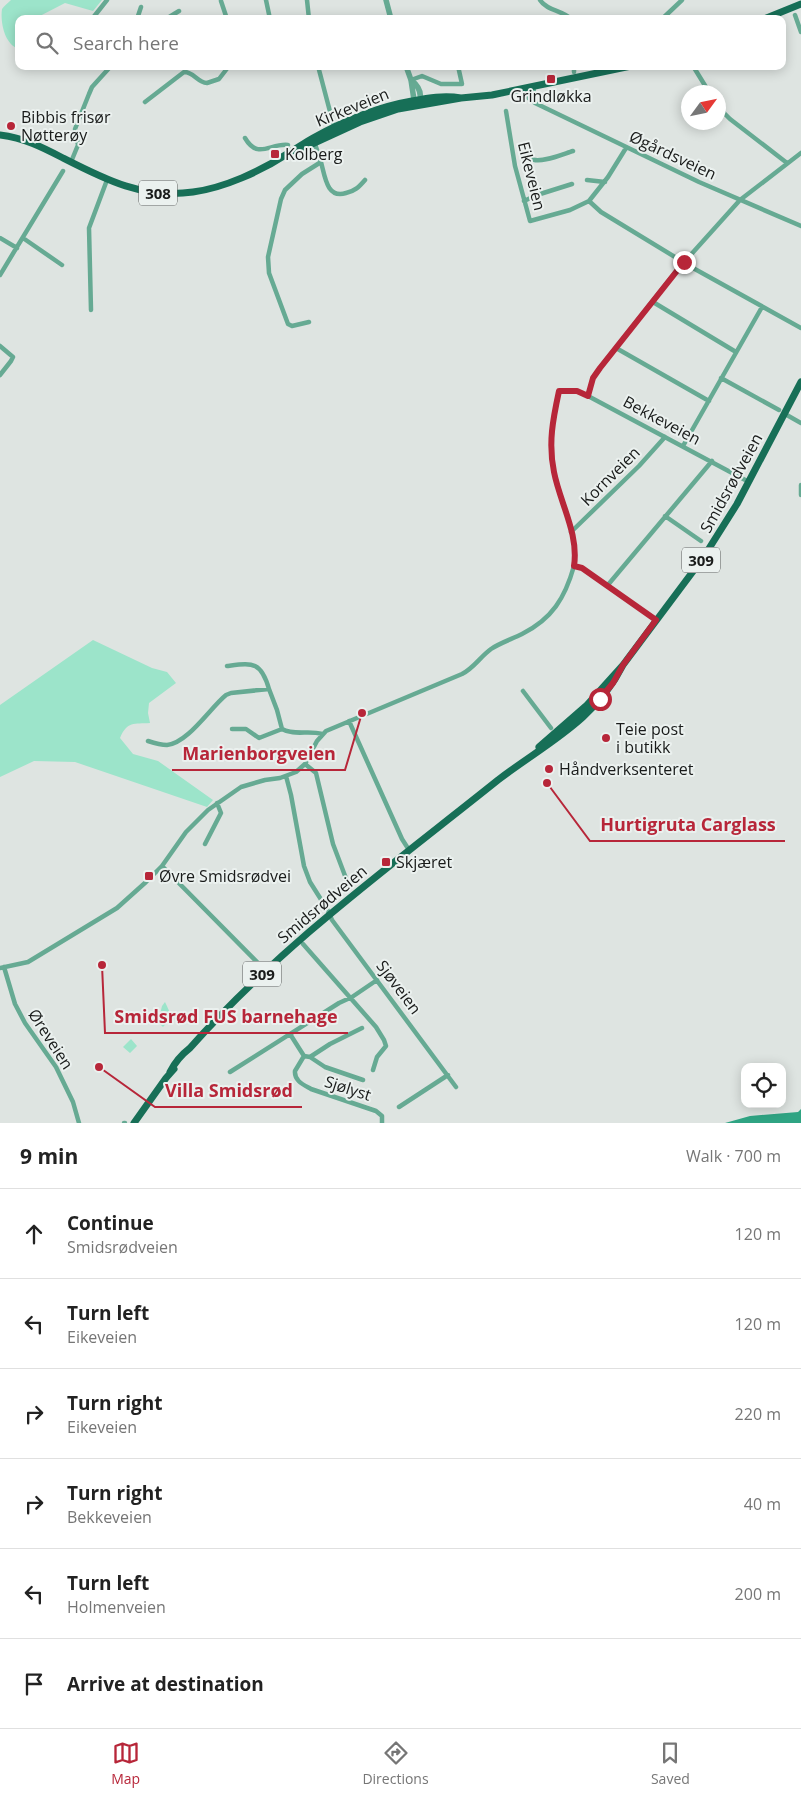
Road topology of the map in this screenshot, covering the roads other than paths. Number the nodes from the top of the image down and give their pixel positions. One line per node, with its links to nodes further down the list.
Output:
1 (107, 0): 12 (street)
2 (222, 0): 8 (street); 15 (street)
3 (266, 0): 16 (street)
4 (307, 0): 17 (street)
5 (386, 0): 18 (street)
6 (540, 0): 19 (street)
7 (682, 0): 20 (street)
8 (214, 3)
9 (801, 4): 21 (main road)
10 (141, 8): 13 (street)
11 (179, 11): 14 (street)
12 (95, 15)
13 (138, 15)
14 (172, 15)
15 (226, 15)
16 (269, 15)
17 (308, 15)
18 (391, 15)
19 (566, 15)
20 (666, 15)
21 (774, 15)
22 (795, 15): 23 (street)
23 (801, 32)
24 (107, 70): 51 (street)
25 (226, 70): 35 (street)
26 (319, 70): 40 (street)
27 (407, 70): 31 (street)
28 (459, 70): 31 (street)
29 (613, 70): 33 (main road, Kirkeveien / 308)
30 (695, 70): 32 (street)
31 (411, 80): 36 (street)
32 (704, 85)
33 (534, 87): 34 (main road, Kirkeveien / 308); 37 (street)
34 (524, 89): 36 (main road, Kirkeveien / 308); 37 (street, Øgårdsveien)
35 (144, 102)
36 (418, 102): 44 (main road, Kirkeveien / 308)
37 (535, 104): 47 (street, Øgårdsveien)
38 (506, 111): 61 (street, Eikeveien)
39 (726, 115): 53 (street)
40 (333, 123)
41 (0, 135): 45 (main road, Kirkeveien / 308)
42 (245, 138): 46 (street)
43 (0, 139): 45 (main road, Kirkeveien / 308)
44 (314, 141): 52 (street, Kirkeveien); 55 (main road, Kirkeveien / 308)
45 (32, 144): 51 (main road, Kirkeveien / 308)
46 (288, 145)
47 (626, 148): 58 (street, Eikeveien); 60 (street, Øgårdsveien)
48 (573, 150): 50 (street)
49 (801, 153): 53 (street)
50 (530, 158)
51 (71, 162): 55 (main road, Kirkeveien / 308)
52 (321, 162): 56 (street, Kirkeveien); 73 (street)
53 (787, 163): 60 (street)
54 (64, 171): 65 (street)
55 (107, 180): 72 (street)
56 (365, 180)
57 (587, 180): 58 (street)
58 (605, 182): 62 (street, Eikeveien)
59 (572, 184): 61 (street)
60 (740, 200): 63 (street, Øgårdsveien); 67 (street)
61 (524, 201): 62 (street, Eikeveien)
62 (588, 201): 67 (street)
63 (801, 226)
64 (0, 238): 66 (street)
65 (23, 238): 66 (street); 68 (street)
66 (17, 248): 69 (street)
67 (684, 262): 70 (street); 71 (street)
68 (62, 265)
69 (0, 275)
70 (653, 302): 76 (street); 77 (street)
71 (762, 307): 74 (street); 77 (street)
72 (91, 310)
73 (309, 322)
74 (801, 328)
75 (0, 346): 78 (street)
76 (616, 348): 81 (street); 82 (street)
77 (736, 352): 79 (street)
78 (0, 375)
79 (721, 378): 82 (street); 83 (street)
80 (801, 382): 83 (main road, Smidsrødveien / 309)
81 (588, 396): 85 (street, Bekkeveien); 92 (street, Bekkeveien)
82 (709, 400): 86 (street)
83 (782, 412): 84 (street); 88 (main road, Smidsrødveien / 309)
84 (801, 423)
85 (665, 436): 86 (street, Bekkeveien); 92 (street, Kornveien)
86 (683, 446): 87 (street, Bekkeveien)
87 (712, 461): 88 (street, Bekkeveien); 91 (street)
88 (749, 482): 96 (main road, Smidsrødveien / 309)
89 (801, 485): 90 (street)
90 (801, 495)
91 (665, 516): 93 (street); 95 (street)
92 (571, 532): 94 (street)
93 (701, 541)
94 (574, 566): 95 (street); 100 (street)
95 (607, 586): 96 (street)
96 (656, 620): 110 (main road, Smidsrødveien / 309)
97 (227, 666): 98 (street)
98 (269, 689): 103 (street); 105 (street)
99 (523, 691): 101 (street)
100 (349, 721): 104 (street); 110 (street)
101 (551, 728)
102 (232, 729): 103 (street)
103 (282, 729): 104 (street)
104 (322, 734): 106 (street)
105 (148, 741)
106 (305, 764): 107 (street); 112 (street)
107 (286, 776): 108 (street); 113 (street, Sjøveien)
108 (217, 803): 109 (street); 111 (street)
109 (205, 844)
110 (409, 850): 113 (main road, Smidsrødveien / 309)
111 (162, 866): 115 (street); 116 (street)
112 (347, 881)
113 (330, 914): 118 (street, Sjøveien); 130 (main road, Smidsrødveien / 309)
114 (303, 944): 117 (street, Smidsrødveien)
115 (261, 966)
116 (2, 968): 129 (street, Øreveien)
117 (328, 973): 119 (street, Sjølyst)
118 (377, 980): 119 (street); 125 (street, Sjøveien)
119 (350, 998): 121 (street); 123 (street, Sjølyst)
120 (362, 1028): 122 (street, Sjølyst)
121 (290, 1034): 122 (street, Sjølyst); 124 (street)
122 (307, 1057): 126 (street, Sjølyst); 131 (street, Sjølyst)
123 (373, 1070)
124 (230, 1072)
125 (448, 1074): 127 (street, Sjøveien); 128 (street)
126 (363, 1080)
127 (456, 1087)
128 (398, 1106)
129 (80, 1123)
130 (134, 1123)
131 (382, 1123)

